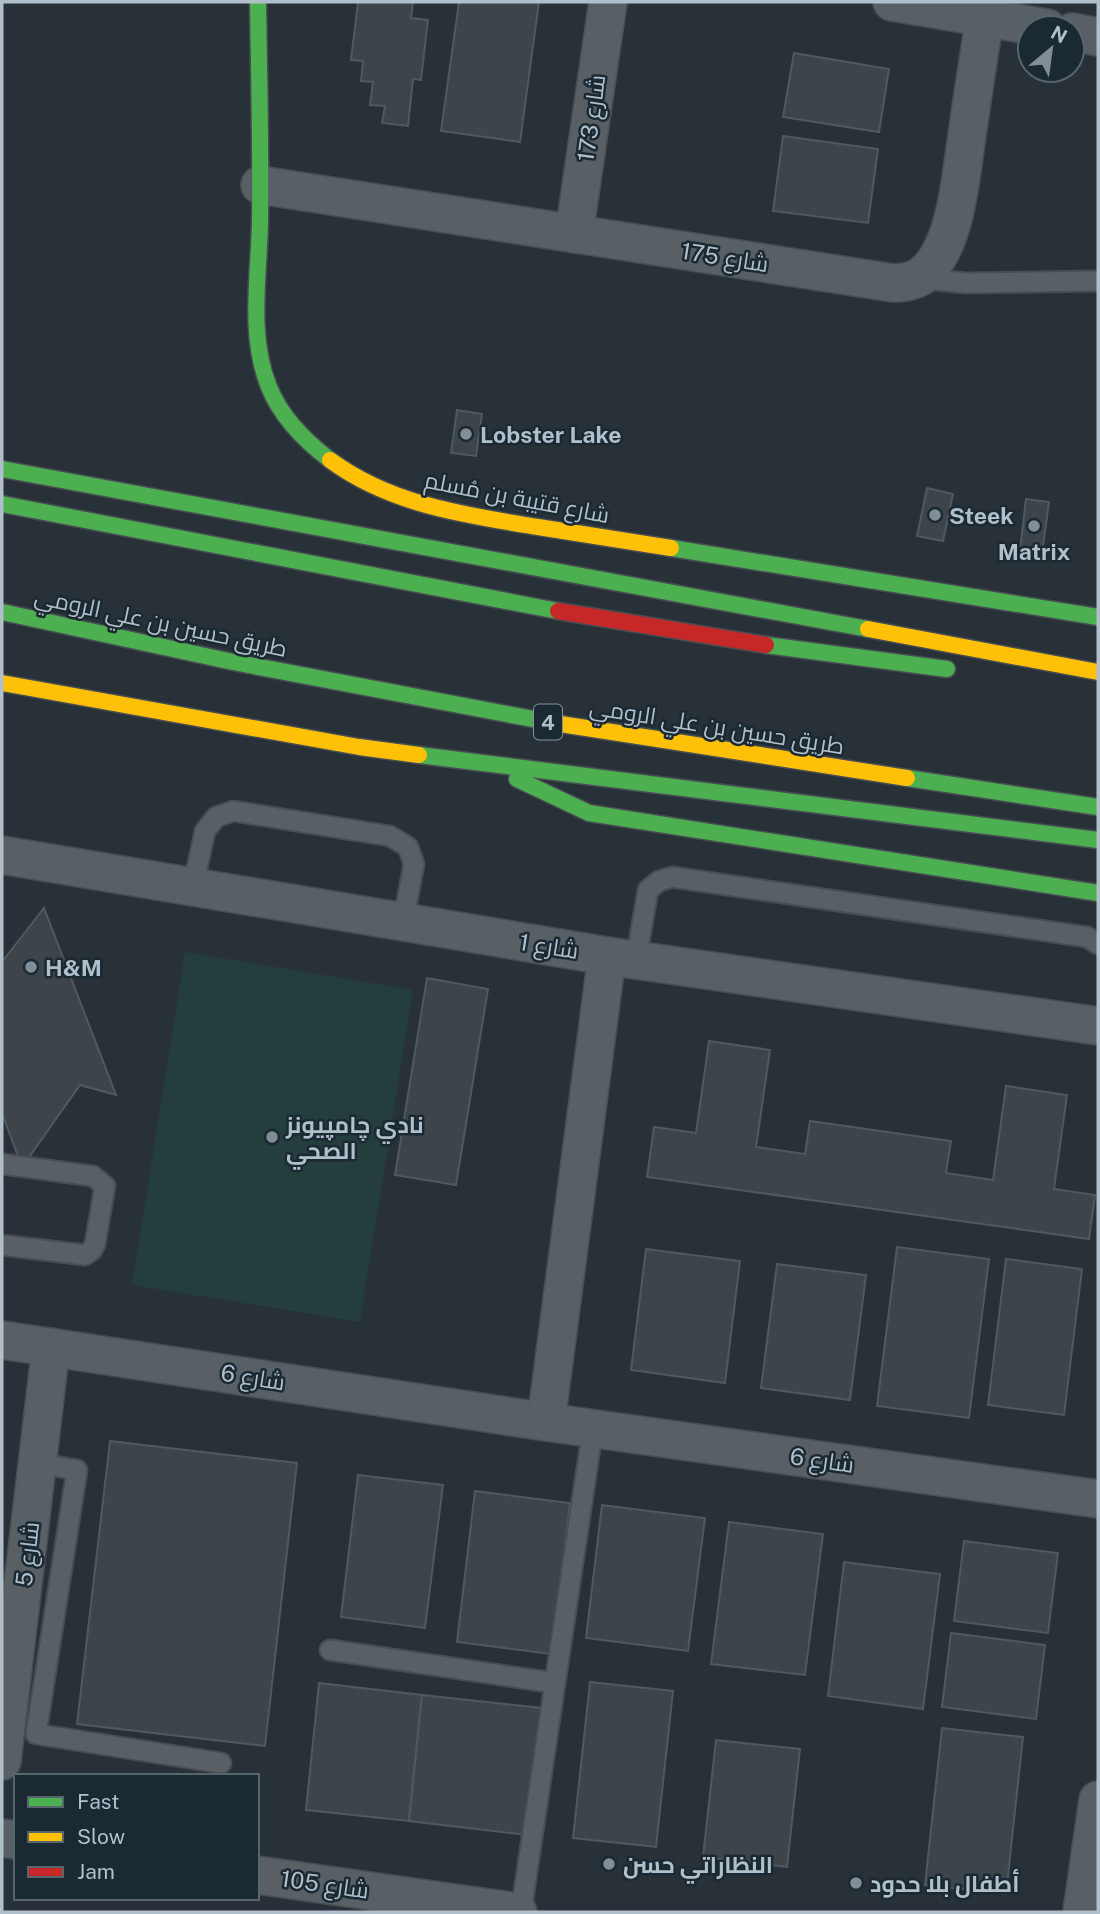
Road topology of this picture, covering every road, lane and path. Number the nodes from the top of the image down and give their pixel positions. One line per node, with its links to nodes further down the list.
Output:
1 (258, 2): 6 (main road, شارع قتيبة بن مُسلم)
2 (608, 2): 7 (street, شارع 173)
3 (892, 2): 4 (street)
4 (985, 18): 5 (street); 8 (street)
5 (1016, 23)
6 (260, 184): 7 (street, شارع 175); 13 (main road, شارع قتيبة بن مُسلم)
7 (574, 234): 8 (street, شارع 175)
8 (919, 278): 9 (lane)
9 (1098, 281)
10 (2, 469): 15 (main road)
11 (2, 504): 14 (main road)
12 (2, 611): 18 (main road, طريق حسين بن علي الرومي / 4)
13 (1098, 617)
14 (963, 671)
15 (1098, 672)
16 (2, 683): 17 (main road)
17 (484, 764): 19 (main road); 22 (main road)
18 (1098, 807)
19 (1098, 840)
20 (2, 855): 21 (street, شارع 1)
21 (193, 887): 23 (street, شارع 1); 23 (lane)
22 (1098, 893)
23 (403, 922): 25 (street, شارع 1)
24 (1098, 944): 25 (lane)
25 (622, 958): 26 (street, شارع 1); 31 (street)
26 (1098, 1026)
27 (2, 1164): 28 (lane)
28 (2, 1244)
29 (2, 1340): 30 (street, شارع 6)
30 (51, 1347): 31 (street, شارع 6); 33 (street, شارع 5)
31 (546, 1422): 32 (street, شارع 6)
32 (593, 1428): 34 (street, شارع 6); 37 (lane)
33 (37, 1463): 35 (street, شارع 5); 39 (lane)
34 (1098, 1499)
35 (13, 1583): 38 (street, شارع 5)
36 (330, 1650): 37 (lane)
37 (555, 1683): 42 (lane)
38 (2, 1761)
39 (221, 1763)
40 (1098, 1800): 43 (street)
41 (259, 1875): 42 (street, شارع 105)
42 (519, 1912)
43 (1082, 1912)

